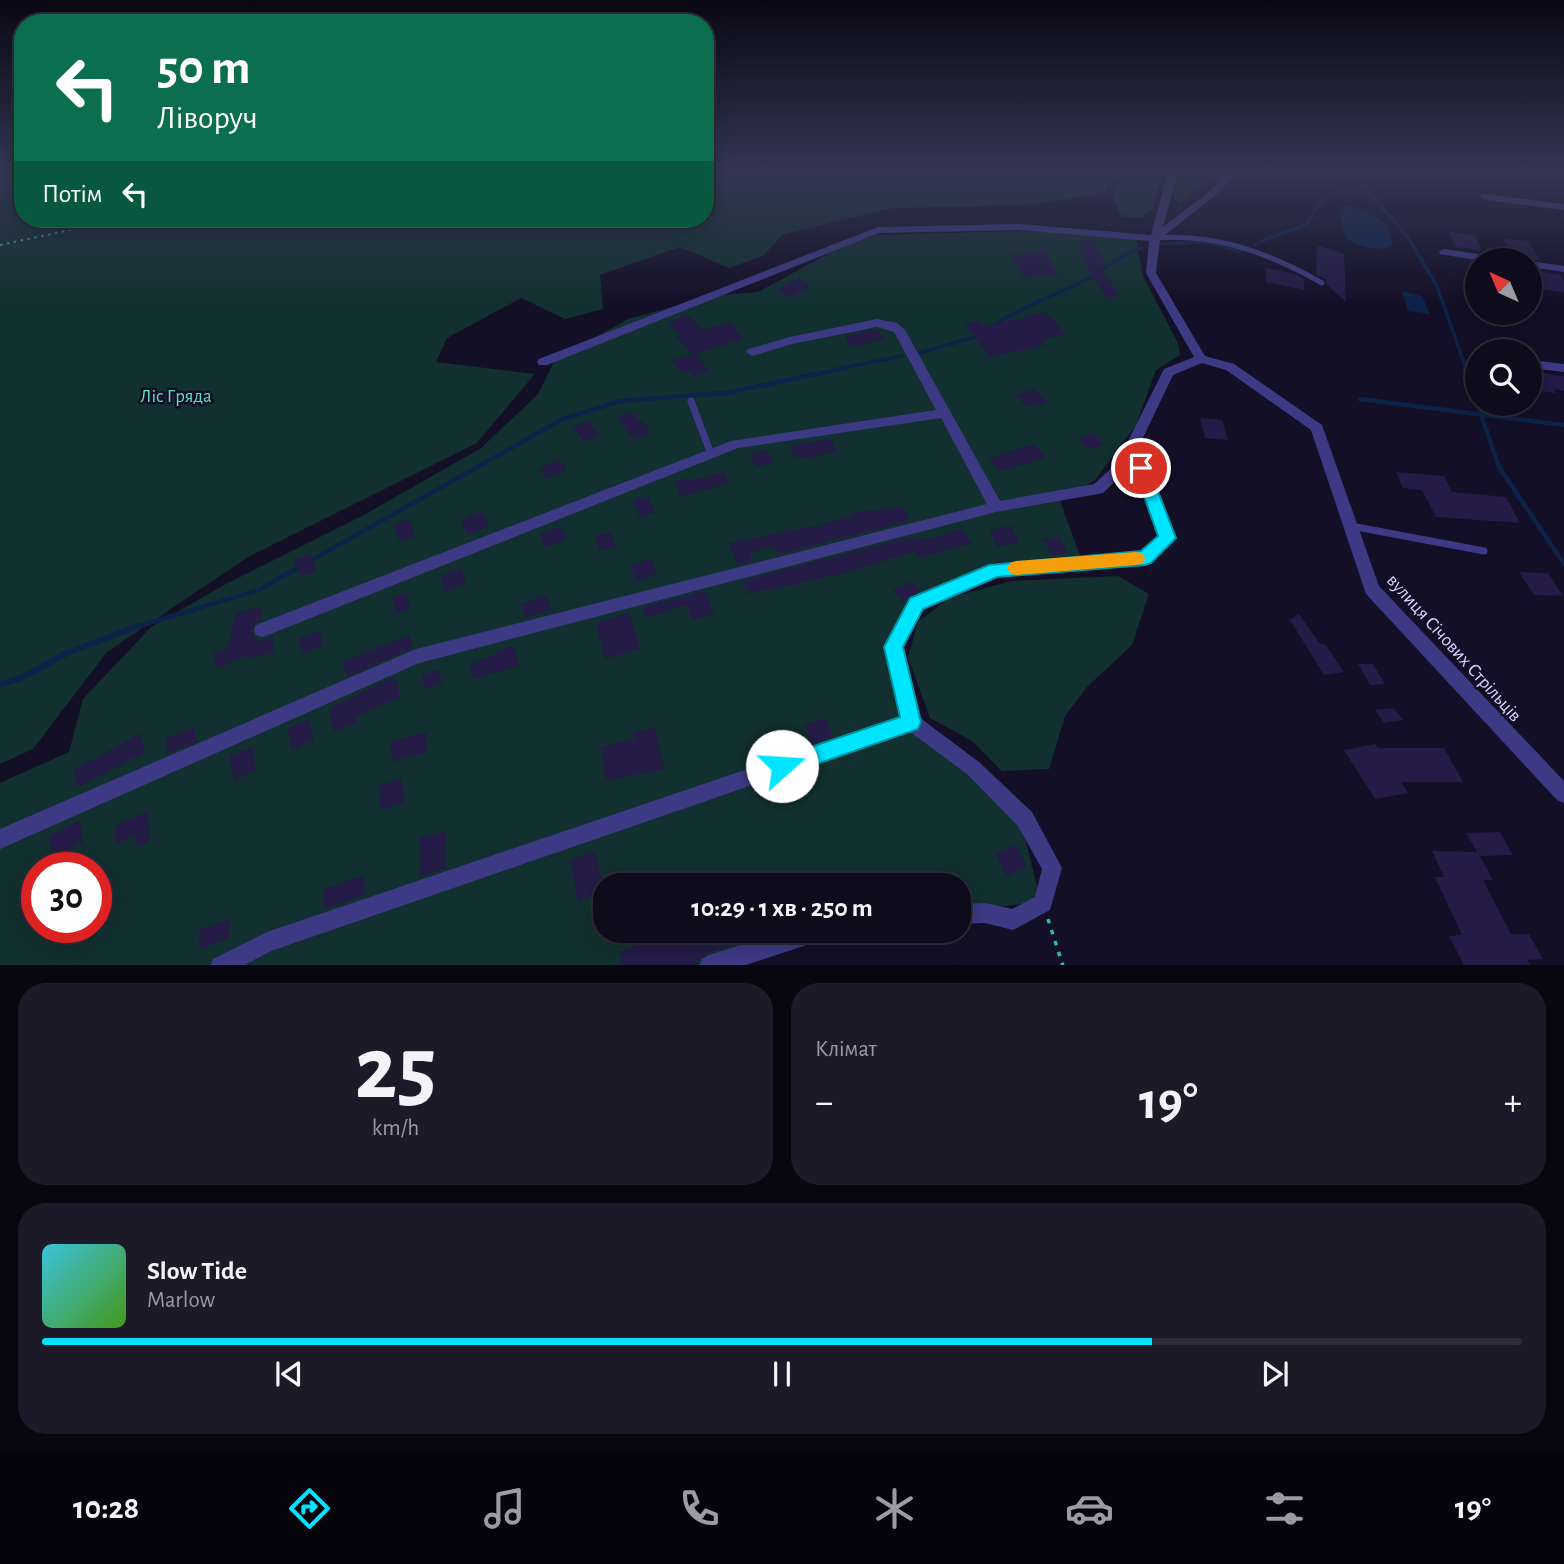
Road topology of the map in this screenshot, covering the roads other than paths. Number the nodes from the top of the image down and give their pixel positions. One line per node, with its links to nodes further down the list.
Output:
1 (1161, 216): 3 (street)
2 (1183, 216): 3 (street)
3 (1155, 238): 8 (lane); 10 (street); 11 (street)
4 (1444, 252): 5 (street)
5 (1465, 255)
6 (1542, 266): 7 (street)
7 (1564, 269)
8 (1322, 283)
9 (752, 352): 15 (street)
10 (1201, 359): 16 (street); 19 (street, вулиця Січових Стрільців)
11 (543, 362)
12 (1542, 365): 13 (street)
13 (1564, 368)
14 (691, 401): 17 (lane)
15 (944, 413): 17 (street); 18 (street)
16 (1133, 444): 18 (street); 22 (street)
17 (712, 454): 21 (street)
18 (996, 507): 24 (street)
19 (1350, 526): 20 (lane); 23 (street, вулиця Січових Стрільців)
20 (1483, 551)
21 (262, 630)
22 (911, 722): 25 (street); 27 (street)
23 (1564, 794)
24 (0, 839)
25 (971, 914)
26 (780, 943): 28 (street)
27 (220, 965)
28 (709, 965)

